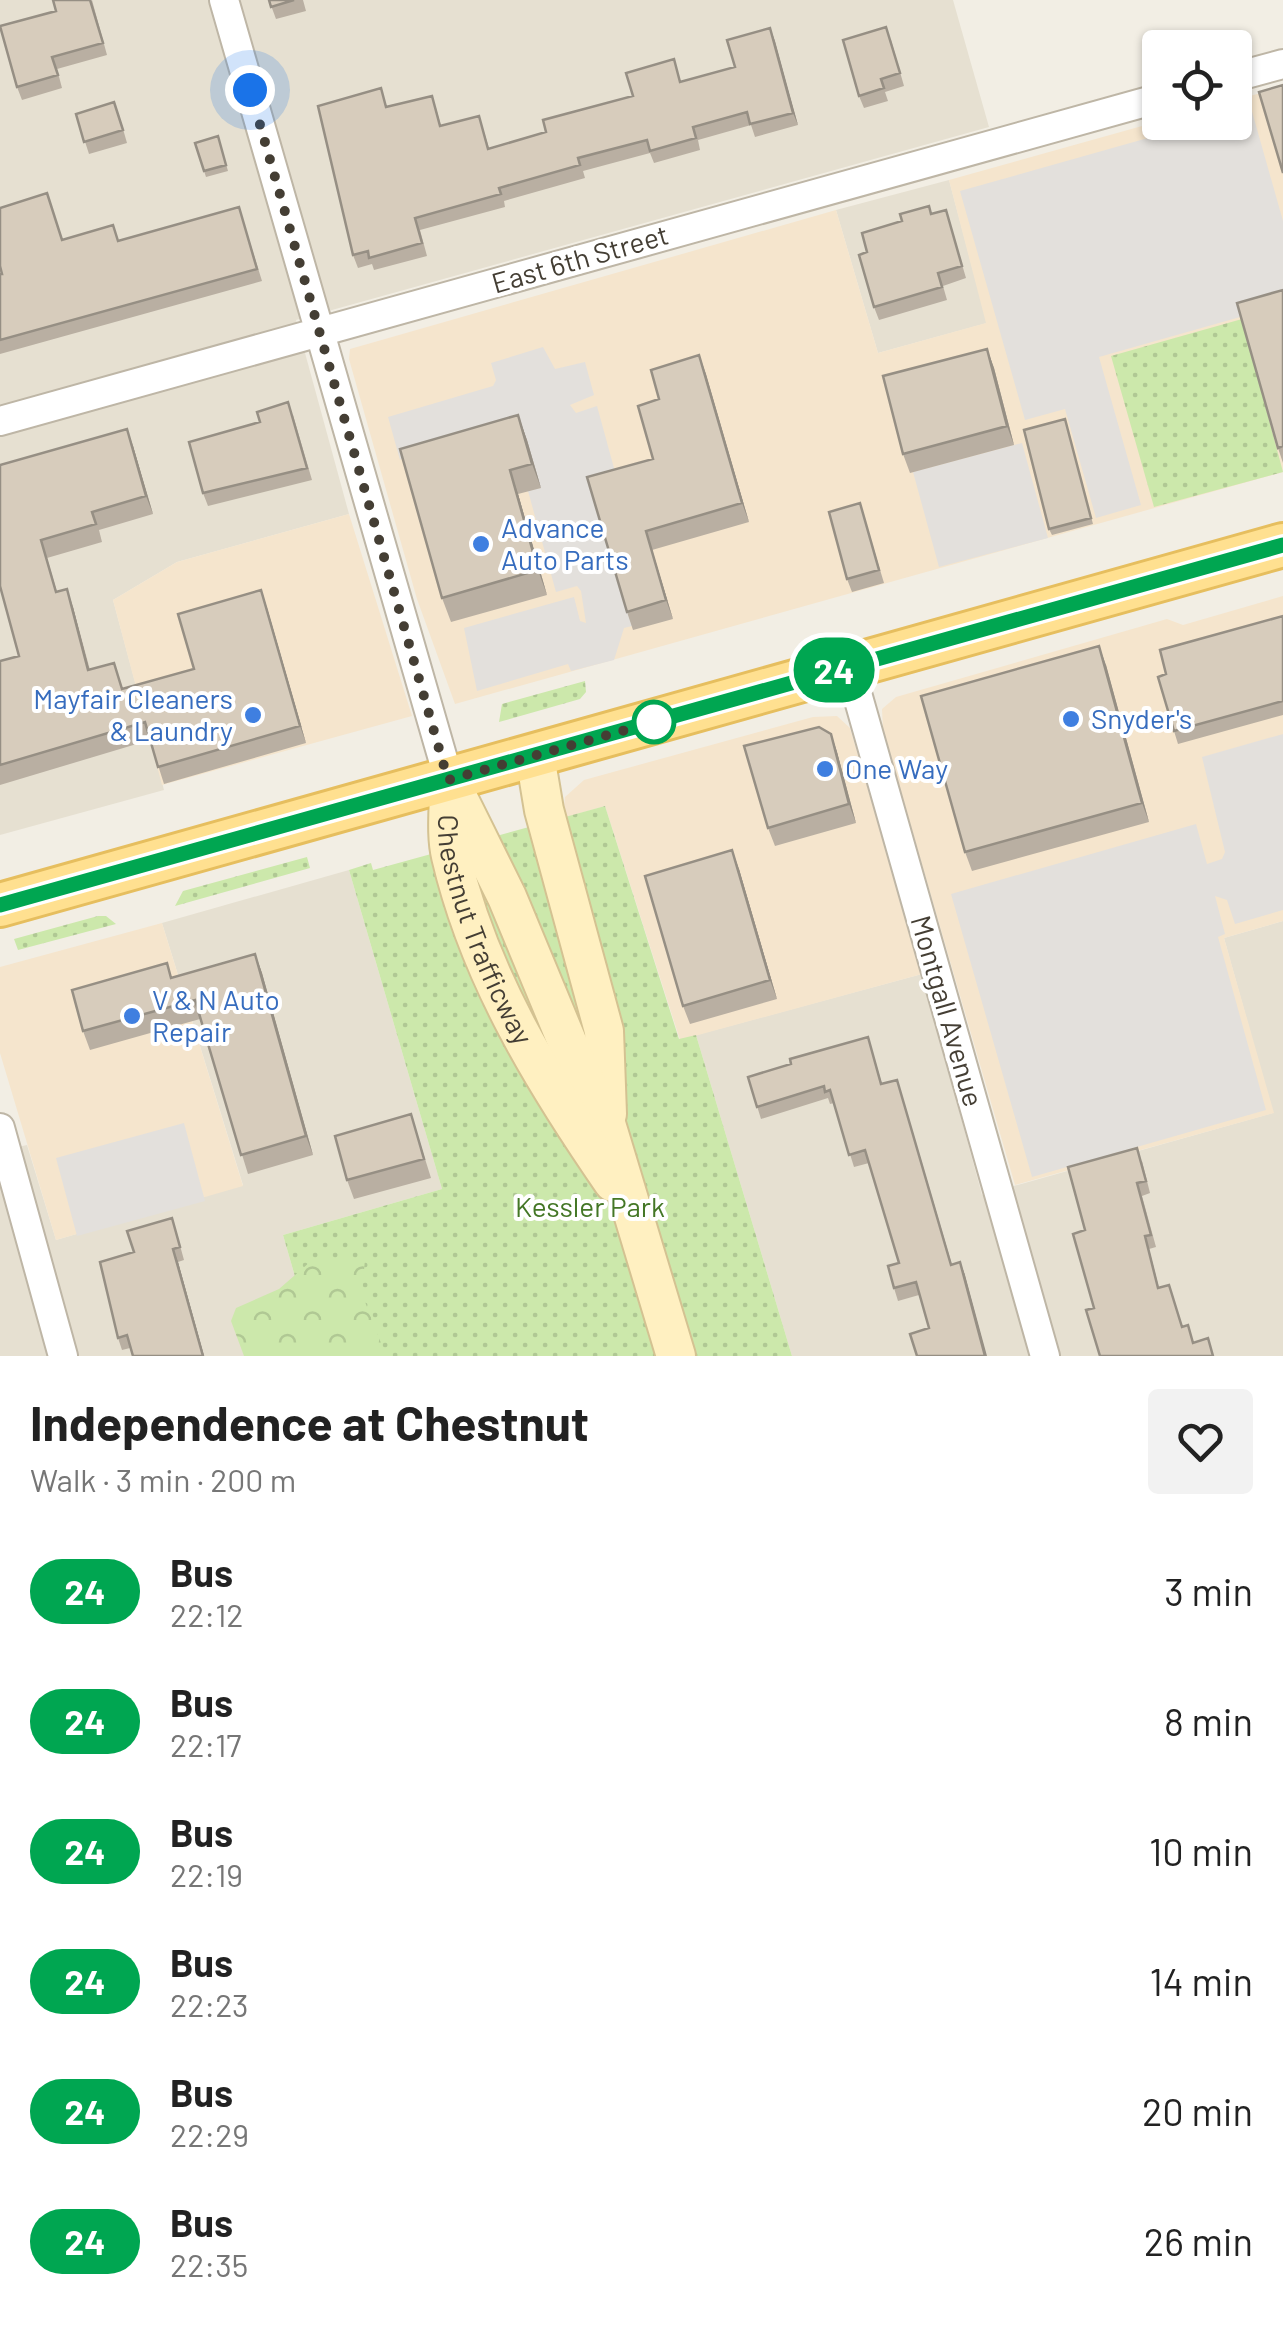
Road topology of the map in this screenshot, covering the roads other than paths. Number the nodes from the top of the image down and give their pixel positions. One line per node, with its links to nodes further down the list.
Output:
1 (224, 0): 5 (street)
2 (1283, 64): 3 (street)
3 (1252, 72)
4 (1142, 103): 5 (street, East 6th Street)
5 (320, 331): 6 (street, East 6th Street); 10 (street)
6 (0, 421)
7 (1283, 544): 8 (main road)
8 (849, 665): 9 (main road); 17 (street, Montgall Avenue)
9 (535, 756): 10 (main road); 12 (street)
10 (448, 780): 11 (main road); 12 (street, Chestnut Trafficway); 14 (street, Chestnut Trafficway)
11 (0, 905)
12 (607, 1126): 14 (street, Chestnut Trafficway)
13 (0, 1128): 15 (street)
14 (631, 1208): 16 (street, Chestnut Trafficway)
15 (63, 1356)
16 (676, 1356)
17 (1044, 1356)

